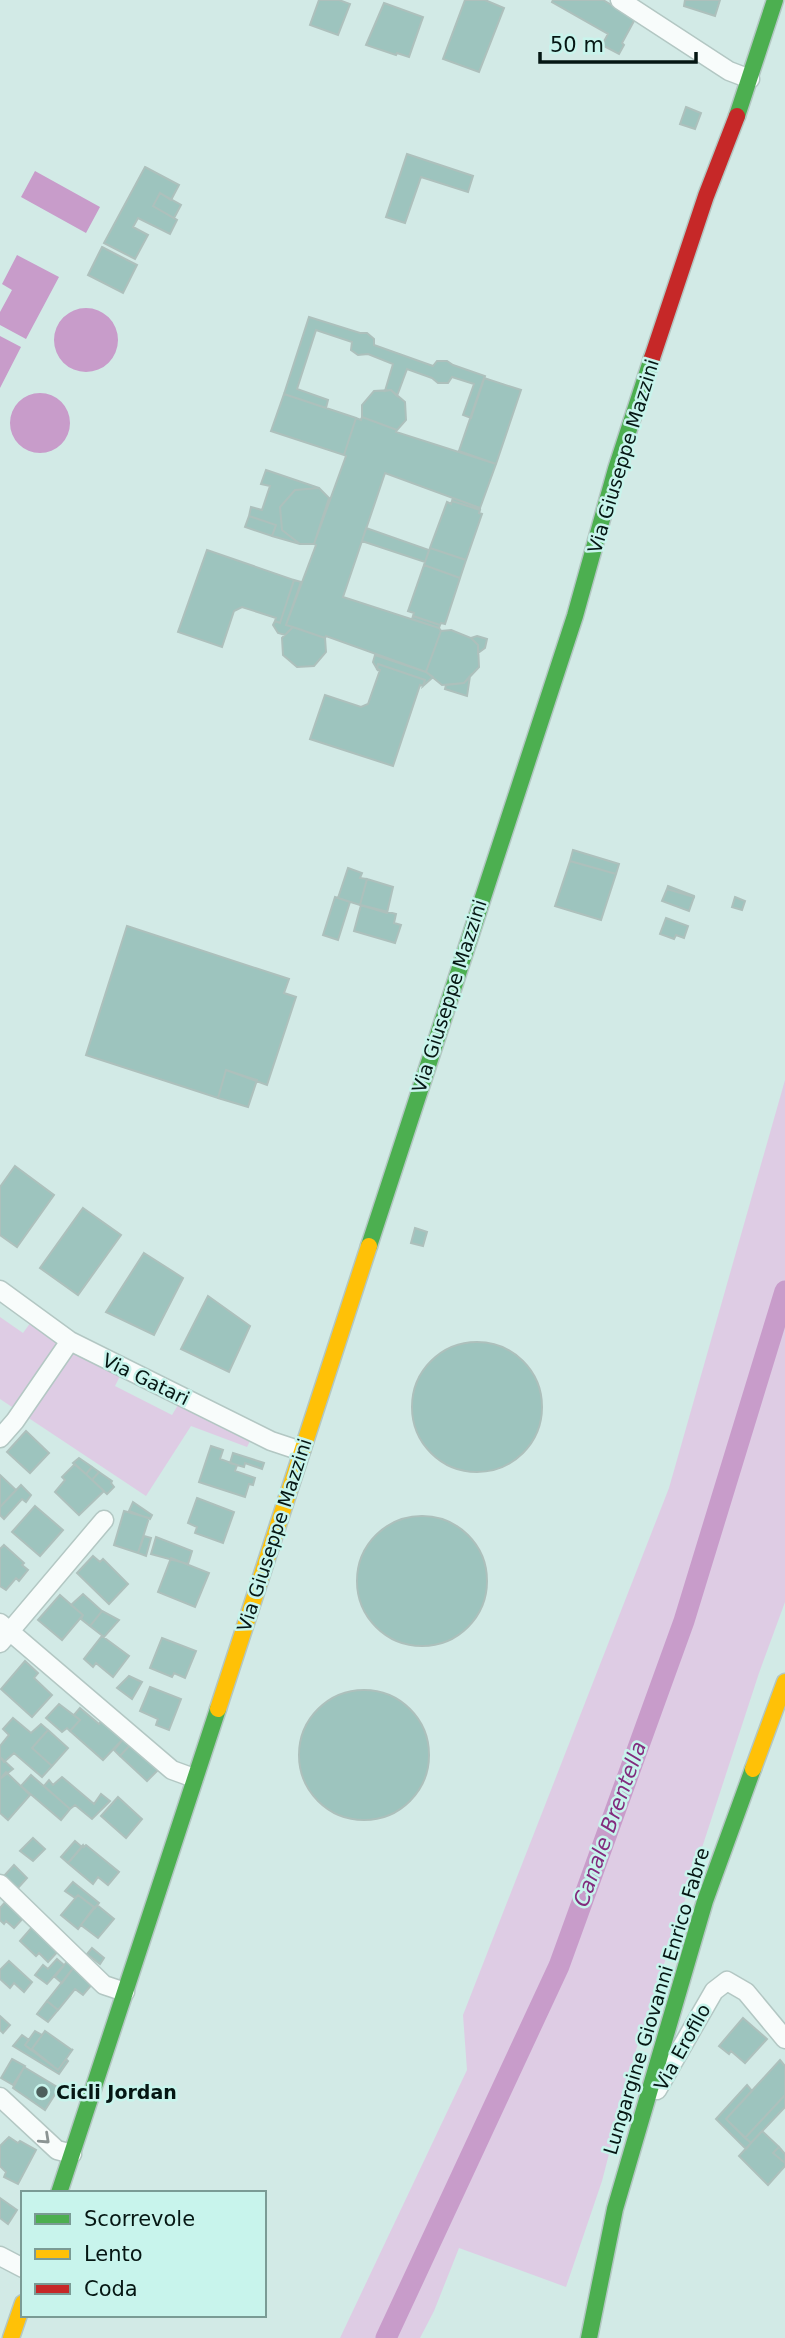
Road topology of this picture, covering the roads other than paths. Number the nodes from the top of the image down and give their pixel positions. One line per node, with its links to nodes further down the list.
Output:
1 (620, 0): 3 (street)
2 (775, 0): 3 (main road, Via Giuseppe Mazzini)
3 (750, 79): 7 (main road, Via Giuseppe Mazzini)
4 (0, 1290): 5 (street, Via Gatari)
5 (65, 1348): 6 (street); 7 (street, Via Gatari)
6 (0, 1438)
7 (301, 1451): 11 (main road, Via Giuseppe Mazzini)
8 (104, 1520): 9 (street)
9 (3, 1633): 11 (street)
10 (785, 1682): 16 (main road, Lungargine Giovanni Enrico Fabre)
11 (194, 1778): 13 (main road, Via Giuseppe Mazzini)
12 (0, 1884): 13 (street)
13 (125, 1992): 17 (main road, Via Giuseppe Mazzini)
14 (785, 2039): 16 (street, Via Erofilo)
15 (0, 2097): 17 (street, one-way to 17)
16 (643, 2116): 23 (main road, Lungargine Giovanni Enrico Fabre)
17 (72, 2154): 18 (main road, Via Giuseppe Mazzini)
18 (60, 2191)
19 (0, 2256): 20 (street)
20 (21, 2268)
21 (21, 2309): 22 (main road)
22 (12, 2338)
23 (589, 2338)

